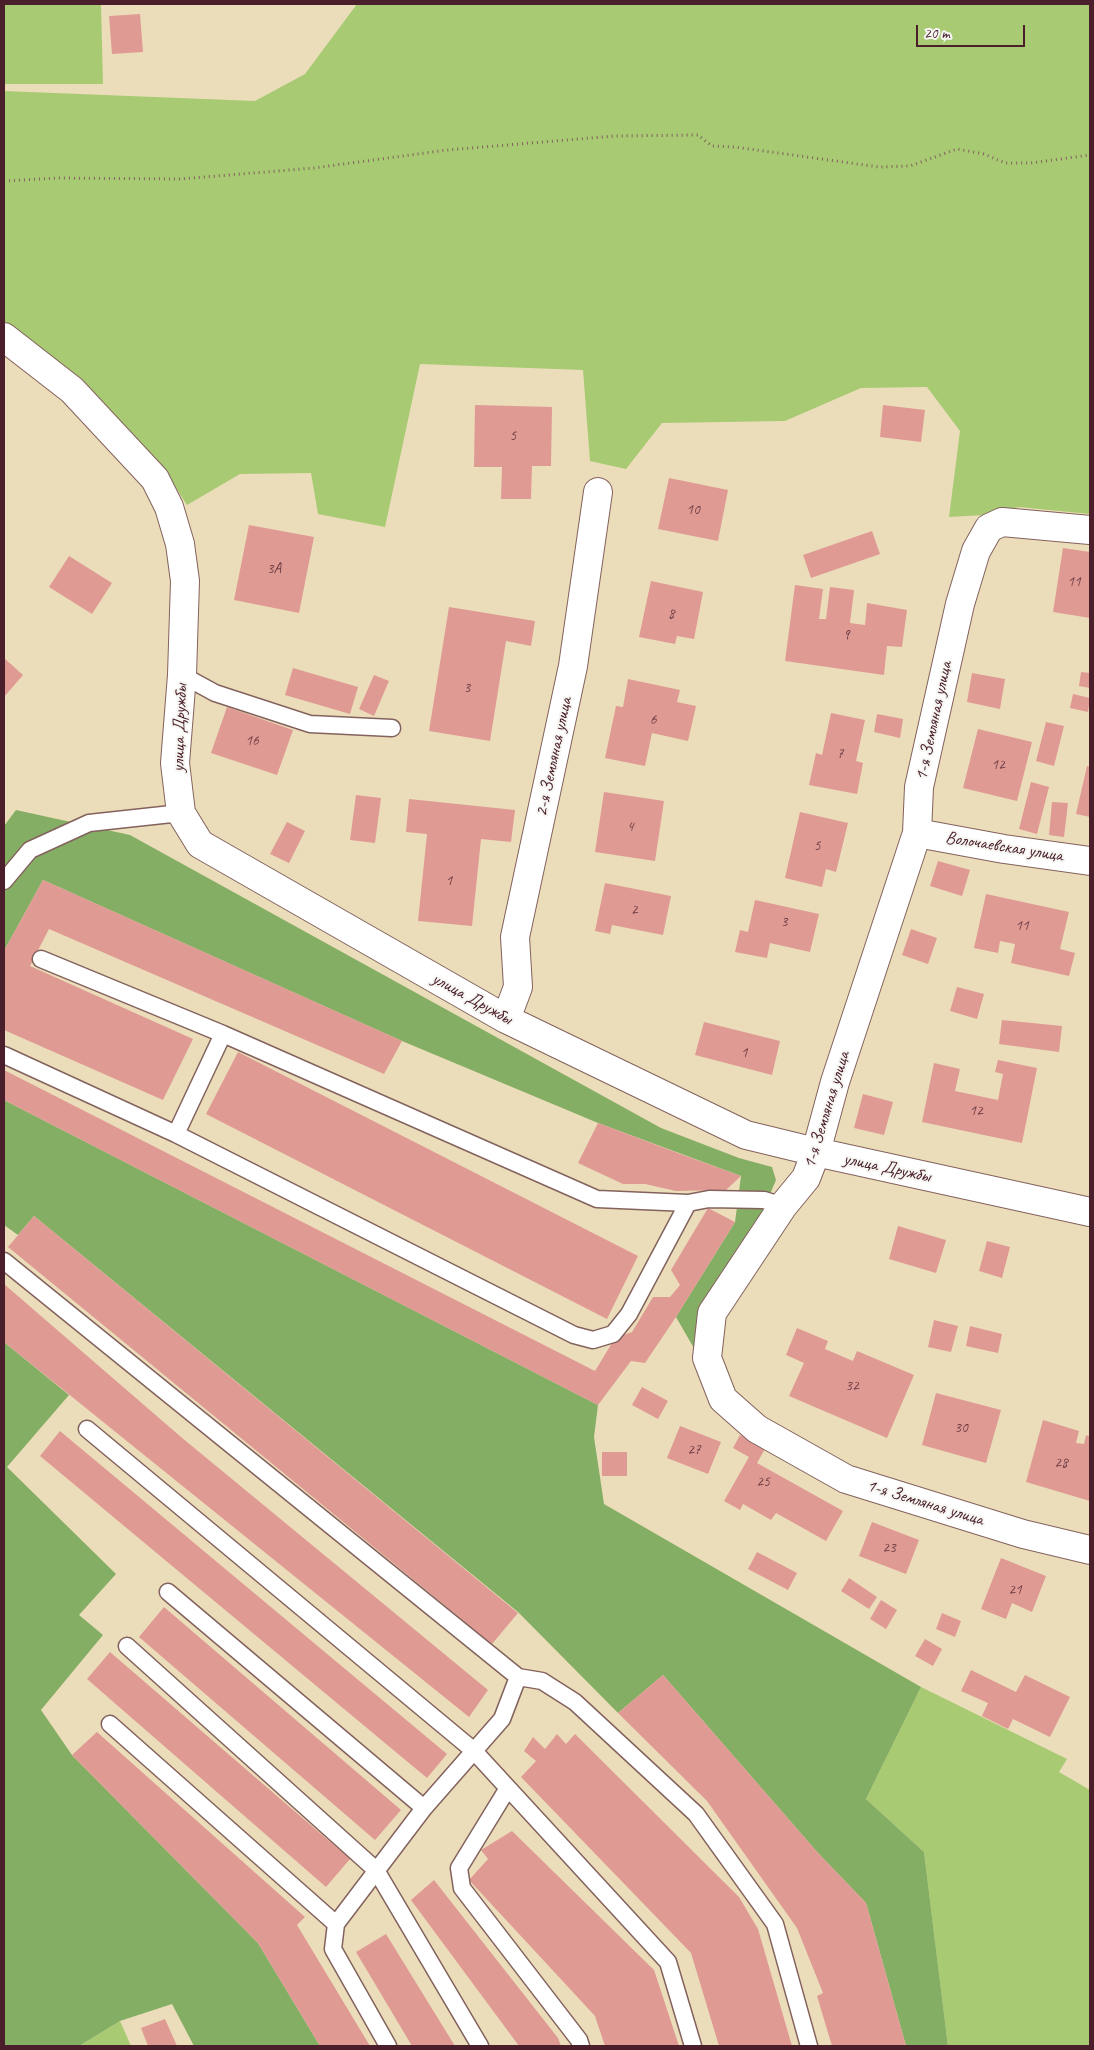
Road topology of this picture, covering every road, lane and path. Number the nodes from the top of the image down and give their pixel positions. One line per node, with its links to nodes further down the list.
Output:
1 (1090, 155): 2 (path)
2 (4, 181)
3 (4, 337): 6 (street, улица Дружбы)
4 (598, 492): 13 (street, 2-я Земляная улица)
5 (1090, 530): 9 (street, 1-я Земляная улица)
6 (182, 675): 7 (lane); 8 (street, улица Дружбы)
7 (392, 728)
8 (181, 812): 11 (lane); 13 (street, улица Дружбы)
9 (917, 833): 10 (street, Волочаевская улица); 17 (street, 1-я Земляная улица)
10 (1090, 861)
11 (4, 881)
12 (41, 959): 14 (lane)
13 (506, 1019): 17 (street, улица Дружбы)
14 (223, 1034): 16 (lane); 18 (lane)
15 (4, 1055): 16 (lane)
16 (176, 1134): 18 (lane)
17 (816, 1152): 19 (street, 1-я Земляная улица); 20 (street, улица Дружбы)
18 (688, 1204): 19 (lane)
19 (784, 1206): 23 (street, 1-я Земляная улица)
20 (1090, 1212)
21 (4, 1261): 26 (lane)
22 (87, 1429): 28 (lane)
23 (1090, 1550)
24 (168, 1592): 30 (lane)
25 (126, 1646): 31 (lane)
26 (518, 1677): 28 (lane); 37 (lane)
27 (110, 1724): 32 (lane)
28 (473, 1750): 29 (lane); 30 (lane)
29 (508, 1788): 35 (lane); 36 (lane)
30 (424, 1808): 31 (lane)
31 (376, 1870): 32 (lane); 34 (lane)
32 (336, 1924): 33 (lane)
33 (388, 2046)
34 (480, 2046)
35 (580, 2046)
36 (694, 2046)
37 (809, 2046)

